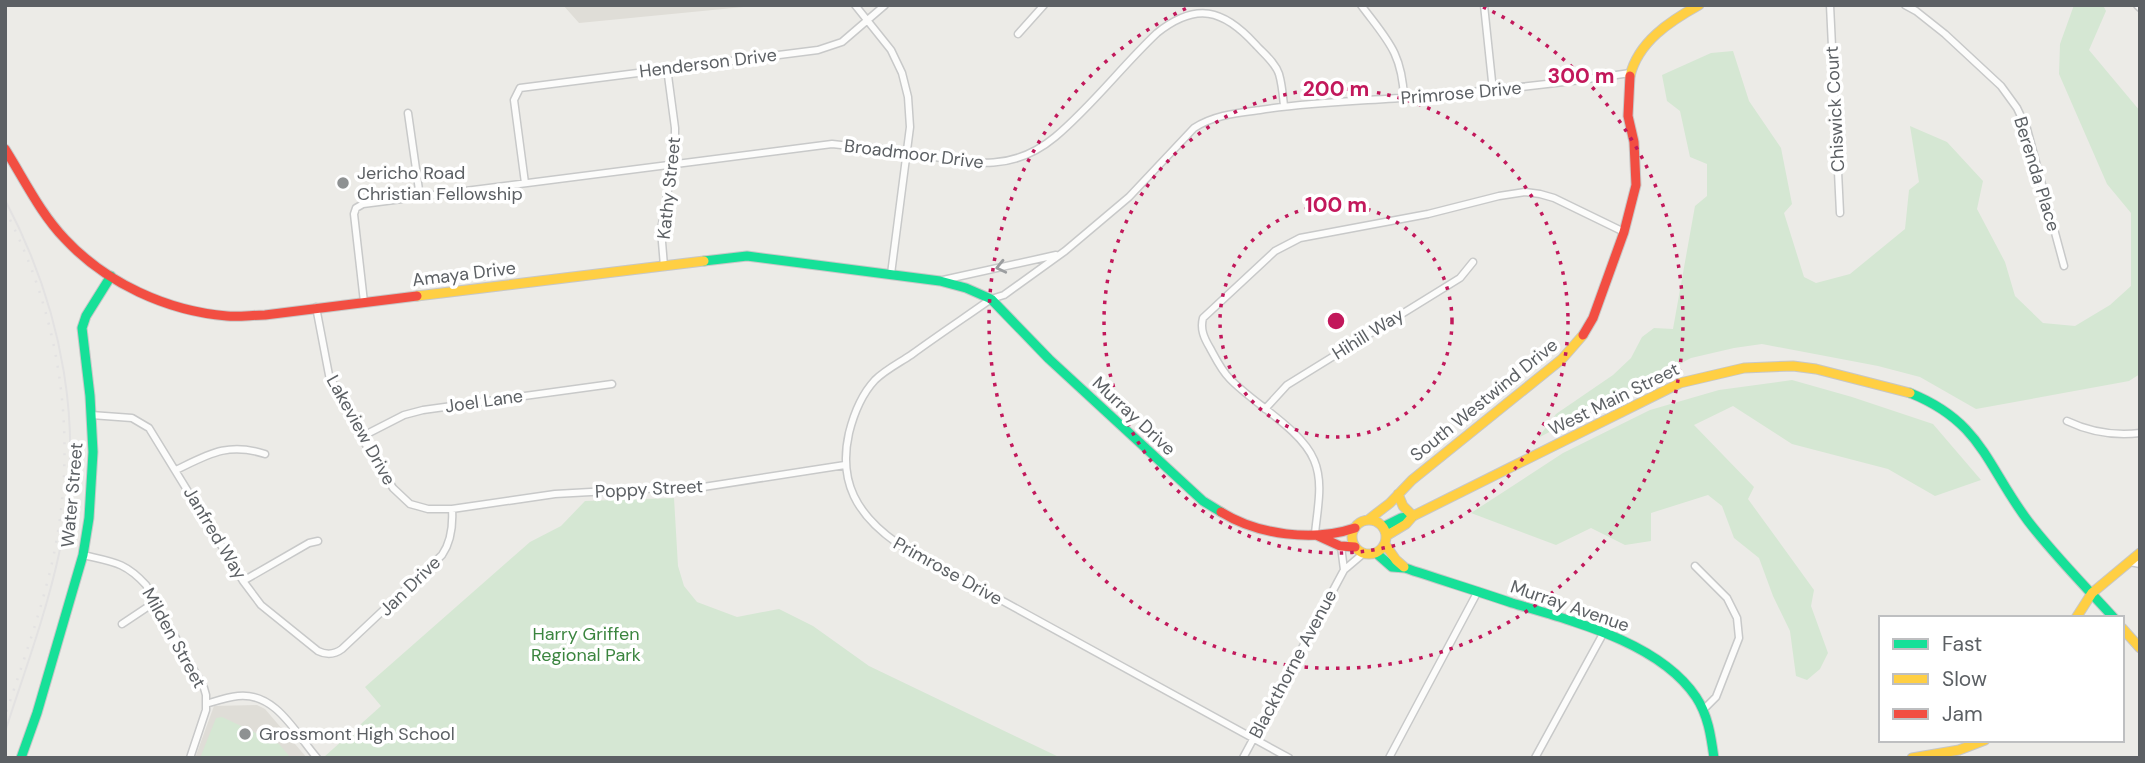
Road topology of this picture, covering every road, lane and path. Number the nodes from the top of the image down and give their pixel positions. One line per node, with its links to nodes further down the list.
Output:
1 (855, 5): 9 (street)
2 (885, 5): 9 (street, Henderson Drive)
3 (1044, 5): 10 (street)
4 (1361, 5): 14 (street)
5 (1484, 5): 13 (street)
6 (1699, 5): 12 (main road)
7 (1830, 5): 22 (street, Chiswick Court)
8 (1905, 5): 27 (street, Berenda Place)
9 (868, 21): 11 (street, Henderson Drive); 18 (street)
10 (1018, 34)
11 (667, 68): 19 (street, Kathy Street); 20 (street, Henderson Drive)
12 (1630, 73): 13 (street, Primrose Drive); 23 (main road, South Westwind Drive)
13 (1493, 91): 14 (street, Primrose Drive)
14 (1404, 98): 15 (street, Primrose Drive)
15 (1284, 106): 18 (street, Broadmoor Drive); 24 (street, Primrose Drive)
16 (408, 113): 21 (street)
17 (5, 149): 29 (main road, Amaya Drive)
18 (906, 152): 19 (street, Broadmoor Drive); 28 (street)
19 (673, 165): 20 (street, Broadmoor Drive); 26 (street, Kathy Street)
20 (525, 183): 21 (street, Broadmoor Drive)
21 (420, 197): 32 (street, Broadmoor Drive)
22 (1840, 213)
23 (1624, 232): 35 (street); 43 (main road, South Westwind Drive)
24 (1061, 254): 30 (street, Primrose Drive, one-way to 30); 31 (street, Primrose Drive)
25 (1473, 262): 35 (street, Hihill Way)
26 (664, 266): 28 (main road, Amaya Drive); 32 (main road, Amaya Drive)
27 (2064, 266)
28 (891, 274): 30 (main road, Amaya Drive)
29 (111, 276): 33 (main road, Amaya Drive); 36 (main road, Water Street)
30 (940, 281): 31 (main road, Amaya Drive)
31 (991, 299): 41 (street, Primrose Drive); 50 (main road, Murray Drive)
32 (363, 302): 33 (main road, Amaya Drive)
33 (316, 307): 39 (street, Lakeview Drive)
34 (612, 384): 39 (street, Joel Lane)
35 (1265, 409): 50 (street)
36 (91, 415): 42 (street, Janfred Way); 57 (main road, Water Street)
37 (2067, 421): 38 (street)
38 (2140, 433)
39 (361, 437): 45 (street, Lakeview Drive)
40 (265, 454): 42 (street)
41 (845, 465): 45 (street, Poppy Street); 75 (street, Primrose Drive)
42 (176, 470): 62 (street, Janfred Way)
43 (1398, 494): 44 (main road, South Westwind Drive); 46 (main road)
44 (1390, 503): 47 (main road, South Westwind Drive); 49 (main road, South Westwind Drive)
45 (452, 509): 72 (street, Jan Drive)
46 (1413, 516): 49 (main road, West Main Street); 64 (main road, West Main Street)
47 (1368, 520): 48 (main road); 49 (main road)
48 (1355, 528): 50 (main road); 53 (main road)
49 (1384, 533): 54 (main road); 60 (main road)
50 (1315, 534): 52 (main road)
51 (318, 541): 62 (street)
52 (1341, 546): 53 (main road); 61 (street, Blackthorne Avenue)
53 (1356, 547): 56 (main road)
54 (1376, 553): 56 (main road); 60 (main road, Murray Avenue)
55 (2140, 553): 58 (main road)
56 (1364, 554): 61 (street, Blackthorne Avenue)
57 (83, 555): 65 (street, Milden Street); 77 (main road, Water Street)
58 (2135, 563): 64 (main road)
59 (1695, 566): 74 (street)
60 (1405, 568): 63 (main road, Murray Avenue)
61 (1344, 570): 75 (street, Blackthorne Avenue)
62 (243, 582): 72 (street, Janfred Way)
63 (1478, 591): 70 (main road, Murray Avenue); 82 (street)
64 (2092, 593): 66 (main road); 67 (main road, West Main Street)
65 (155, 602): 68 (street); 73 (street, Milden Street)
66 (2077, 616)
67 (2112, 616)
68 (122, 624)
69 (2124, 630): 71 (main road)
70 (1604, 632): 74 (main road, Murray Avenue); 83 (street)
71 (2140, 648)
72 (342, 649)
73 (206, 704): 78 (street, Milden Street); 79 (street)
74 (1704, 709): 84 (main road)
75 (1253, 739): 80 (street, Blackthorne Avenue); 81 (street, Primrose Drive)
76 (1980, 742): 85 (main road)
77 (21, 758)
78 (190, 758)
79 (317, 758)
80 (1242, 758)
81 (1289, 758)
82 (1389, 758)
83 (1535, 758)
84 (1714, 758)
85 (1912, 758)

